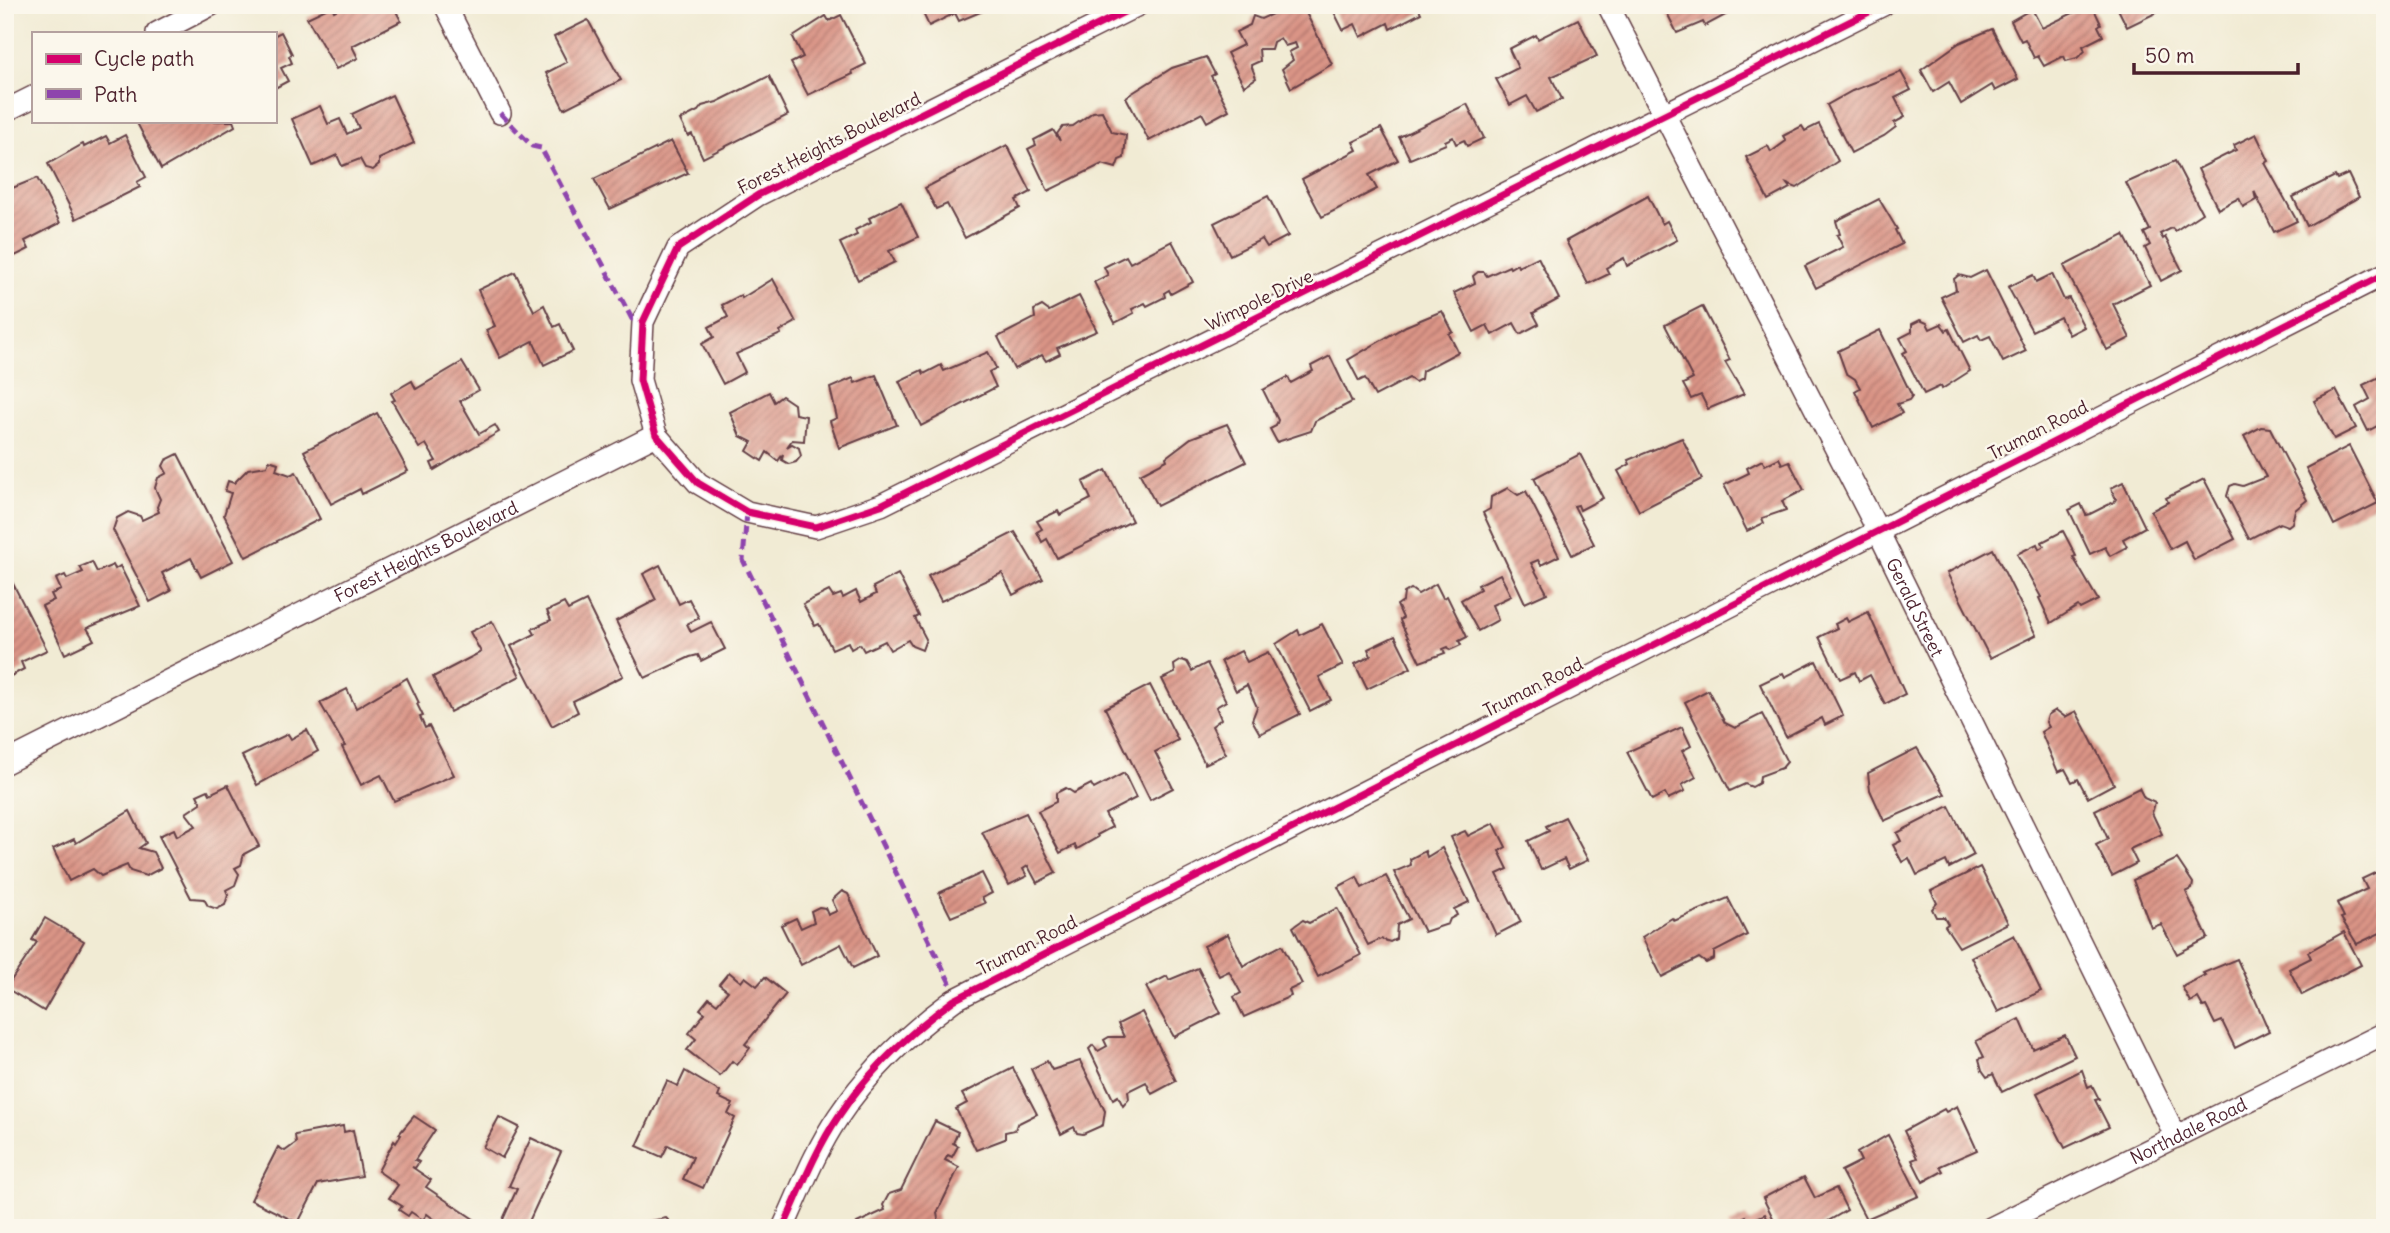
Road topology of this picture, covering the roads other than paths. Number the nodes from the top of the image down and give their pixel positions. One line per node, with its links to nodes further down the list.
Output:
1 (211, 5): 6 (street)
2 (445, 5): 9 (street)
3 (1138, 5): 12 (street, Forest Heights Boulevard)
4 (1608, 5): 10 (street, Gerald Street)
5 (1883, 5): 10 (street, Wimpole Drive)
6 (159, 32)
7 (32, 98): 8 (street)
8 (5, 111)
9 (500, 113)
10 (1666, 116): 12 (street, Wimpole Drive); 13 (street, Gerald Street)
11 (2385, 274): 13 (street, Truman Road)
12 (656, 435): 14 (street, Forest Heights Boulevard)
13 (1877, 529): 16 (street, Gerald Street); 17 (street, Truman Road)
14 (5, 763)
15 (2385, 1033): 16 (street, Northdale Road)
16 (2176, 1137): 18 (street, Northdale Road)
17 (783, 1228)
18 (1991, 1228)

